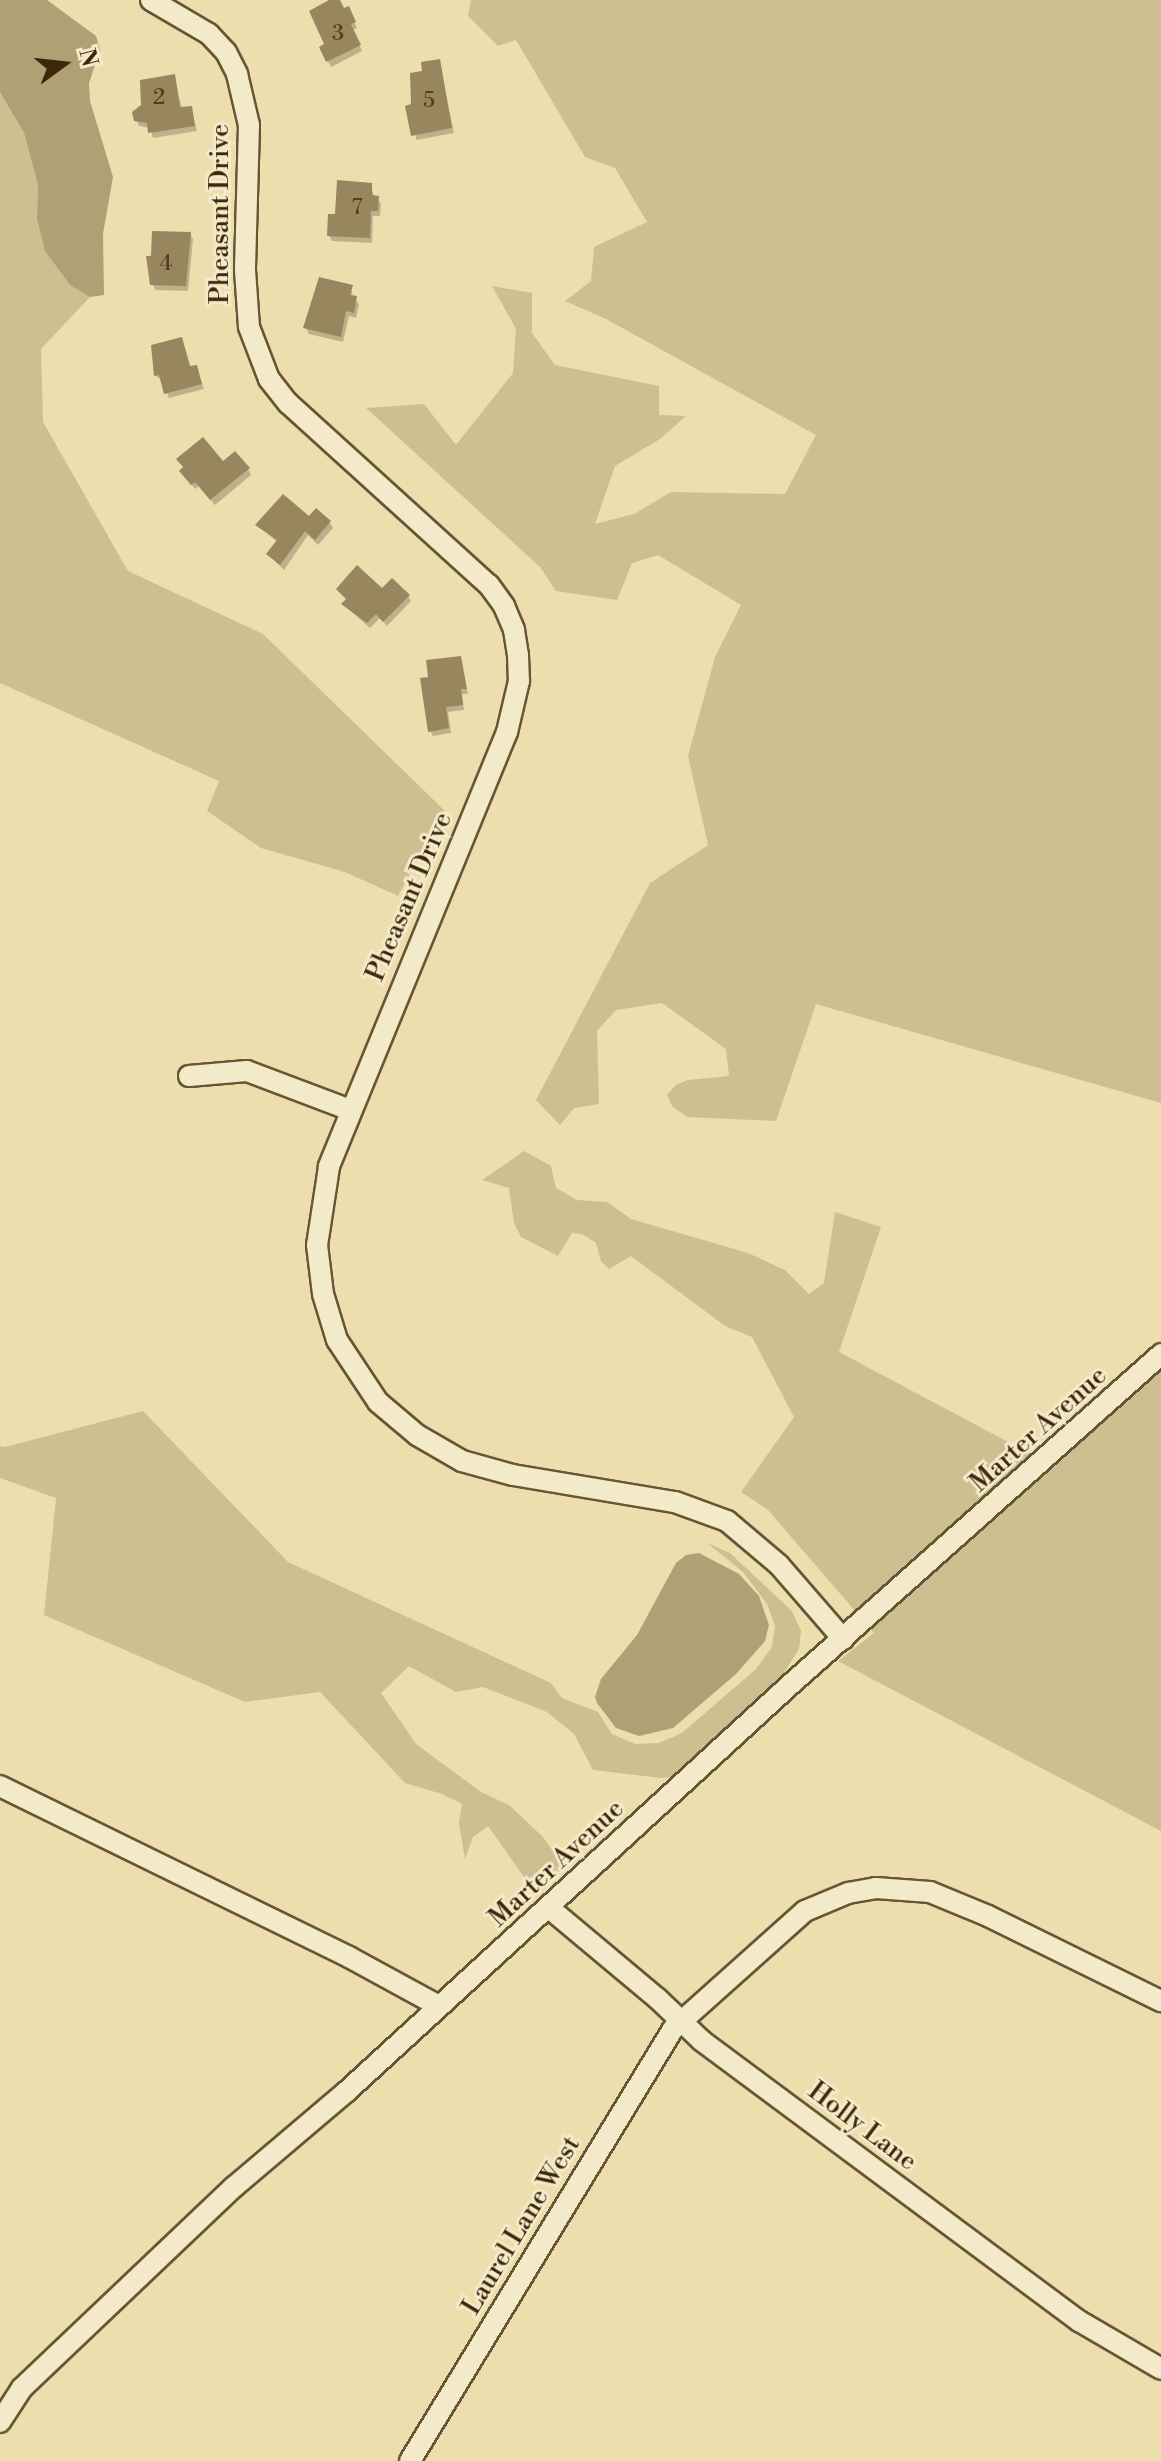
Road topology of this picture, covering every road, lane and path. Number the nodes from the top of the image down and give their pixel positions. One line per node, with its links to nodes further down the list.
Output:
1 (151, 0): 3 (street, Pheasant Drive)
2 (189, 1076): 3 (street)
3 (350, 1110): 5 (street, Pheasant Drive)
4 (1161, 1354): 5 (street, Marter Avenue)
5 (843, 1639): 7 (street, Marter Avenue)
6 (0, 1786): 9 (street)
7 (548, 1907): 9 (street, Marter Avenue); 10 (street, Holly Lane)
8 (1161, 2001): 10 (street, Laurel Lane West)
9 (439, 2006): 12 (street, Marter Avenue)
10 (682, 2021): 11 (street, Holly Lane); 13 (street, Laurel Lane West)
11 (1161, 2369)
12 (0, 2422)
13 (410, 2461)

